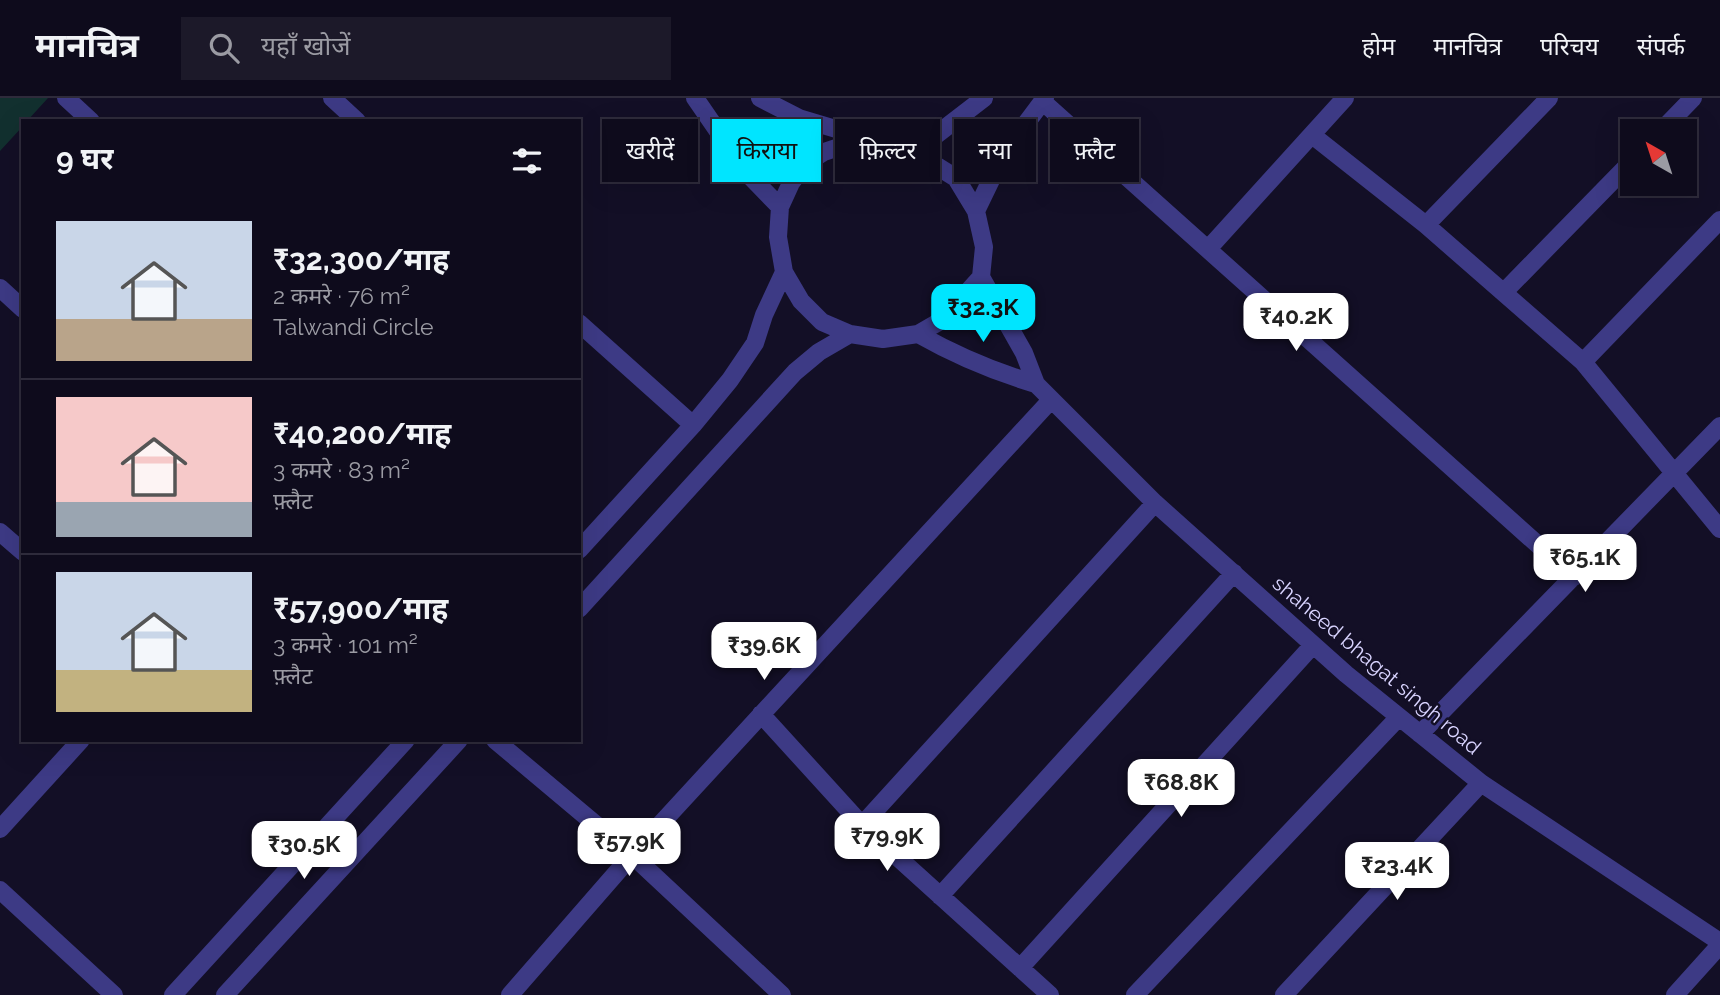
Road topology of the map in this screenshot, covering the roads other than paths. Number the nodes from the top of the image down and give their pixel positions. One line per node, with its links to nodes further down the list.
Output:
1 (66, 98): 10 (street)
2 (332, 98): 11 (street)
3 (695, 98): 19 (street)
4 (760, 98): 13 (street)
5 (984, 98): 14 (street)
6 (1345, 98): 15 (street)
7 (1549, 98): 22 (street)
8 (1693, 98): 12 (street)
9 (1043, 100): 20 (street); 23 (street)
10 (89, 119)
11 (355, 119)
12 (1673, 119)
13 (835, 129)
14 (940, 132)
15 (1312, 135): 22 (street); 23 (street)
16 (835, 148): 19 (street)
17 (940, 168): 20 (street)
18 (1620, 173): 27 (street)
19 (780, 208): 24 (street)
20 (976, 211): 25 (street)
21 (1720, 220): 32 (street)
22 (1426, 225): 27 (street)
23 (1208, 249): 42 (street)
24 (785, 272): 30 (street); 35 (street)
25 (981, 277): 31 (street); 33 (street)
26 (0, 288): 28 (street)
27 (1504, 292): 32 (street)
28 (21, 307)
29 (581, 325): 35 (street)
30 (850, 334): 31 (street); 43 (street)
31 (918, 334): 33 (street)
32 (1583, 362): 37 (street)
33 (1036, 384): 34 (street, shaheed bhagat singh road)
34 (1051, 400): 38 (street, shaheed bhagat singh road); 45 (street)
35 (693, 425): 40 (street)
36 (1720, 426): 37 (street)
37 (1674, 472): 39 (street); 42 (street)
38 (1156, 503): 41 (street, shaheed bhagat singh road); 53 (street)
39 (1720, 529)
40 (581, 548)
41 (1234, 573): 44 (street, shaheed bhagat singh road); 57 (street)
42 (1574, 577): 47 (street)
43 (581, 607)
44 (1313, 645): 46 (street, shaheed bhagat singh road); 59 (street)
45 (761, 714): 53 (street); 55 (street)
46 (1399, 717): 47 (street, shaheed bhagat singh road); 67 (street)
47 (1420, 734): 52 (street, shaheed bhagat singh road)
48 (79, 742): 54 (street)
49 (404, 742): 62 (street)
50 (457, 742): 63 (street)
51 (497, 742): 55 (street)
52 (1481, 783): 58 (street, shaheed bhagat singh road); 60 (street)
53 (862, 825): 57 (street)
54 (0, 829)
55 (632, 855): 64 (street); 65 (street)
56 (0, 890): 61 (street)
57 (940, 896): 59 (street)
58 (1720, 944): 68 (street)
59 (1020, 968): 66 (street)
60 (1290, 993)
61 (114, 995)
62 (173, 995)
63 (225, 995)
64 (510, 995)
65 (782, 995)
66 (1049, 995)
67 (1135, 995)
68 (1675, 995)

